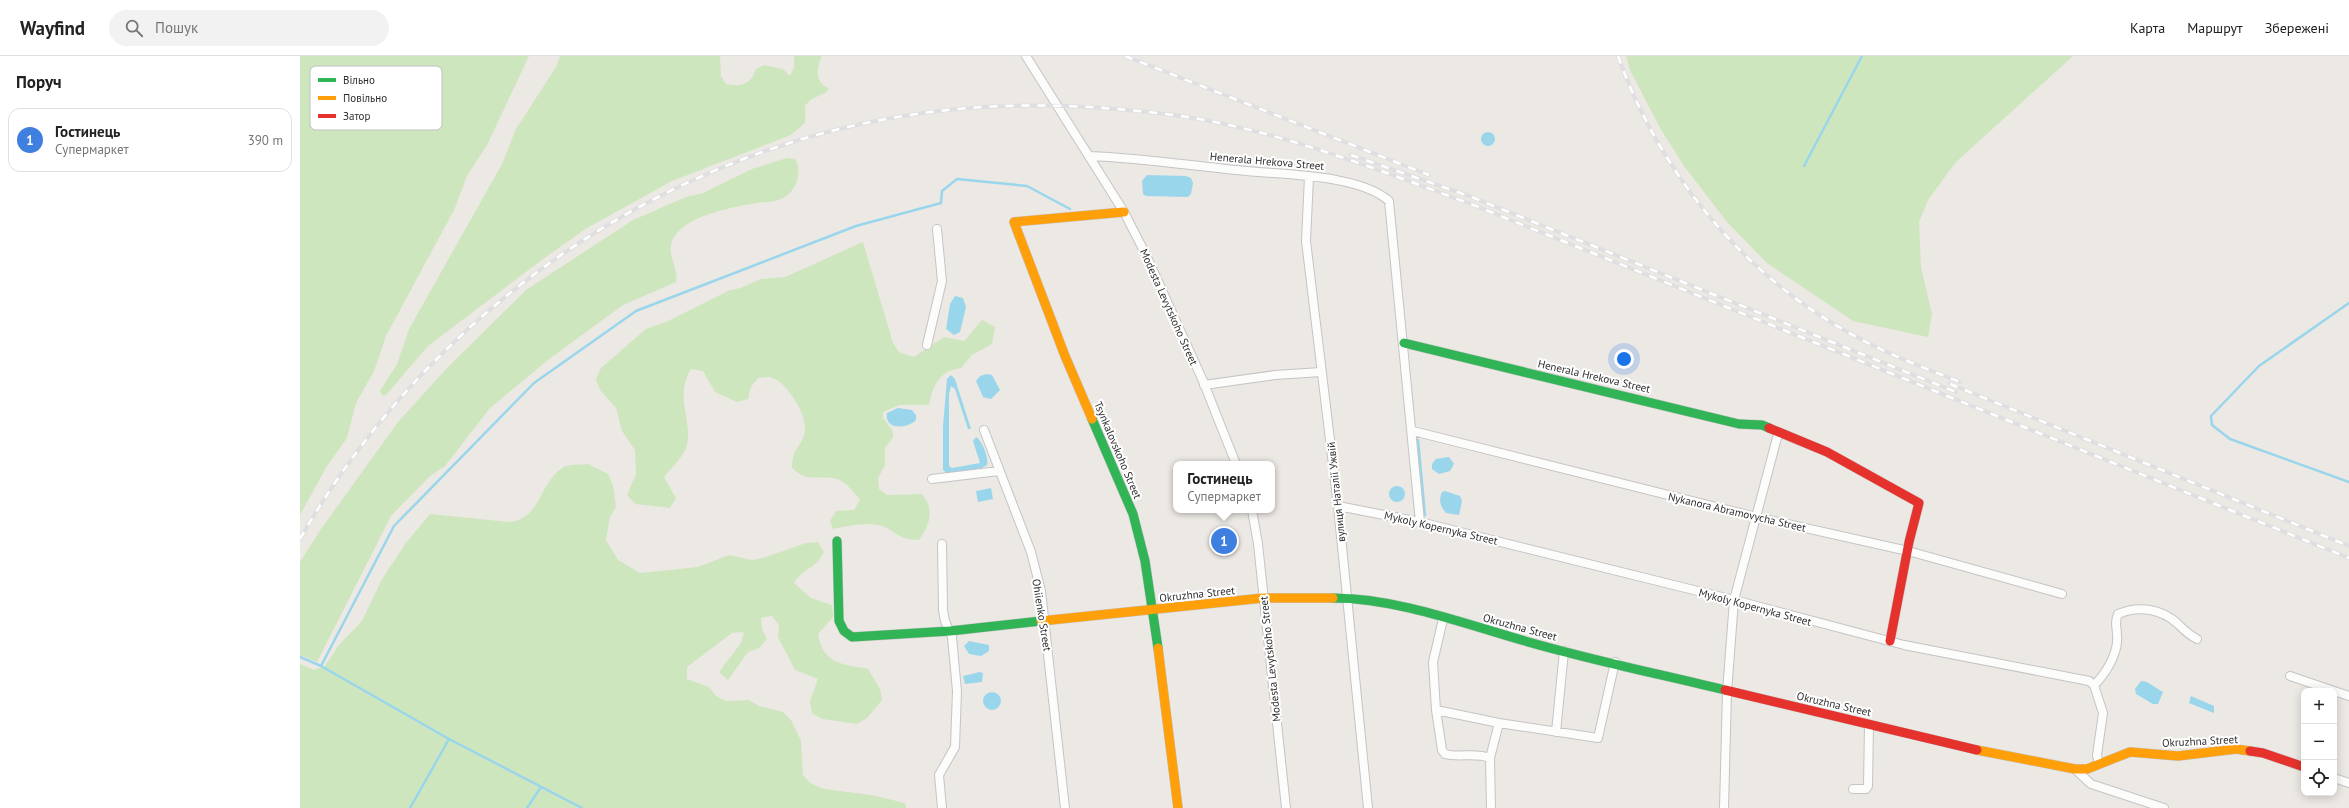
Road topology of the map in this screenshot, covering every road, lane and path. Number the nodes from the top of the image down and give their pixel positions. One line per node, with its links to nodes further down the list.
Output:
1 (1026, 56): 2 (street, Modesta Levytskoho Street)
2 (1090, 156): 3 (street, Henerala Hrekova Street); 4 (street, Modesta Levytskoho Street)
3 (1309, 177): 6 (street, Henerala Hrekova Street); 8 (street, вулиця Наталії Ужвій)
4 (1124, 212): 9 (street, Modesta Levytskoho Street); 27 (street, Tsynkalovskoho Street)
5 (937, 229): 7 (street)
6 (1404, 343): 11 (street, Henerala Hrekova Street); 12 (street, Henerala Hrekova Street)
7 (928, 345)
8 (1321, 372): 9 (street); 16 (street, вулиця Наталії Ужвій)
9 (1204, 385): 13 (street, Modesta Levytskoho Street)
10 (984, 430): 14 (street, Ohiienko Street)
11 (1412, 431): 18 (street, Nykanora Abramovycha Street); 19 (street, Henerala Hrekova Street)
12 (1778, 434): 18 (street); 22 (street, Henerala Hrekova Street)
13 (1235, 461)
14 (998, 471): 15 (street); 29 (street, Ohiienko Street)
15 (932, 479)
16 (1338, 506): 19 (street, Mykoly Kopernyka Street); 25 (street, вулиця Наталії Ужвій)
17 (1253, 513): 24 (street, Modesta Levytskoho Street)
18 (1756, 517): 22 (street, Nykanora Abramovycha Street); 26 (street)
19 (1420, 522): 26 (street, Mykoly Kopernyka Street)
20 (837, 541): 30 (street, Okruzhna Street)
21 (942, 544): 30 (street)
22 (1908, 551): 23 (street, Nykanora Abramovycha Street); 32 (street)
23 (2062, 594)
24 (1263, 598): 25 (street, Okruzhna Street); 27 (street, Okruzhna Street); 55 (street, Modesta Levytskoho Street)
25 (1347, 598): 28 (street, Okruzhna Street); 56 (street, вулиця Наталії Ужвій)
26 (1734, 600): 32 (street, Mykoly Kopernyka Street); 38 (street)
27 (1153, 610): 29 (street, Okruzhna Street); 54 (street, Tsynkalovskoho Street)
28 (1443, 619): 33 (street, Okruzhna Street); 41 (street)
29 (1045, 621): 30 (street, Okruzhna Street); 53 (street, Ohiienko Street)
30 (950, 631): 52 (street)
31 (2198, 639): 36 (street)
32 (1890, 641): 36 (street, Mykoly Kopernyka Street)
33 (1564, 651): 34 (street, Okruzhna Street); 44 (street)
34 (1615, 662): 38 (street, Okruzhna Street); 44 (street)
35 (2290, 676): 37 (street)
36 (2094, 685): 46 (street)
37 (2325, 688)
38 (1727, 692): 43 (street, Okruzhna Street); 58 (street)
39 (2337, 692): 40 (street)
40 (2349, 696)
41 (1436, 710): 42 (street); 45 (street)
42 (1499, 723): 44 (street); 45 (street)
43 (1869, 725): 48 (street, Okruzhna Street); 51 (street)
44 (1556, 732)
45 (1490, 758): 57 (street)
46 (2099, 764): 47 (street, Okruzhna Street); 48 (street, Okruzhna Street)
47 (2301, 766)
48 (2075, 769): 59 (street)
49 (2337, 779): 50 (street)
50 (2349, 783)
51 (1853, 789)
52 (942, 808)
53 (1065, 808)
54 (1178, 808)
55 (1286, 808)
56 (1368, 808)
57 (1491, 808)
58 (1724, 808)
59 (2164, 808)

